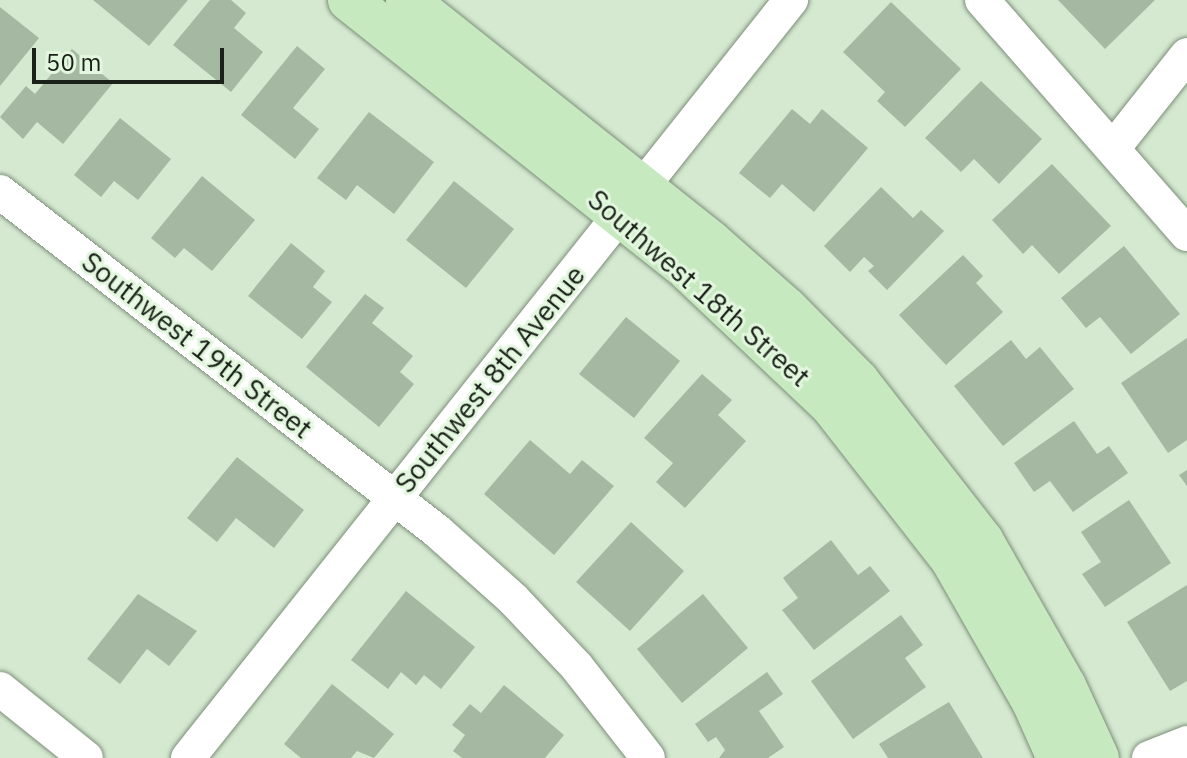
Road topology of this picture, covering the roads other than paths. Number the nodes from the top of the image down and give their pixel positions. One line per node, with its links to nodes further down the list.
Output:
1 (349, 0): 8 (main road, Southwest 18th Street)
2 (407, 0): 8 (main road, Southwest 18th Street)
3 (791, 0): 8 (street, Southwest 8th Avenue)
4 (982, 0): 6 (street)
5 (1187, 55): 6 (street)
6 (1115, 146): 9 (street)
7 (0, 192): 10 (street, Southwest 19th Street)
8 (632, 202): 10 (street, Southwest 8th Avenue); 16 (main road, Southwest 18th Street); 17 (main road, Southwest 18th Street)
9 (1187, 234)
10 (395, 498): 13 (street, Southwest 19th Street); 15 (street, Southwest 8th Avenue)
11 (0, 689): 14 (street)
12 (1187, 743): 18 (street)
13 (635, 752)
14 (86, 758)
15 (188, 758)
16 (1058, 758)
17 (1098, 758)
18 (1149, 758)

